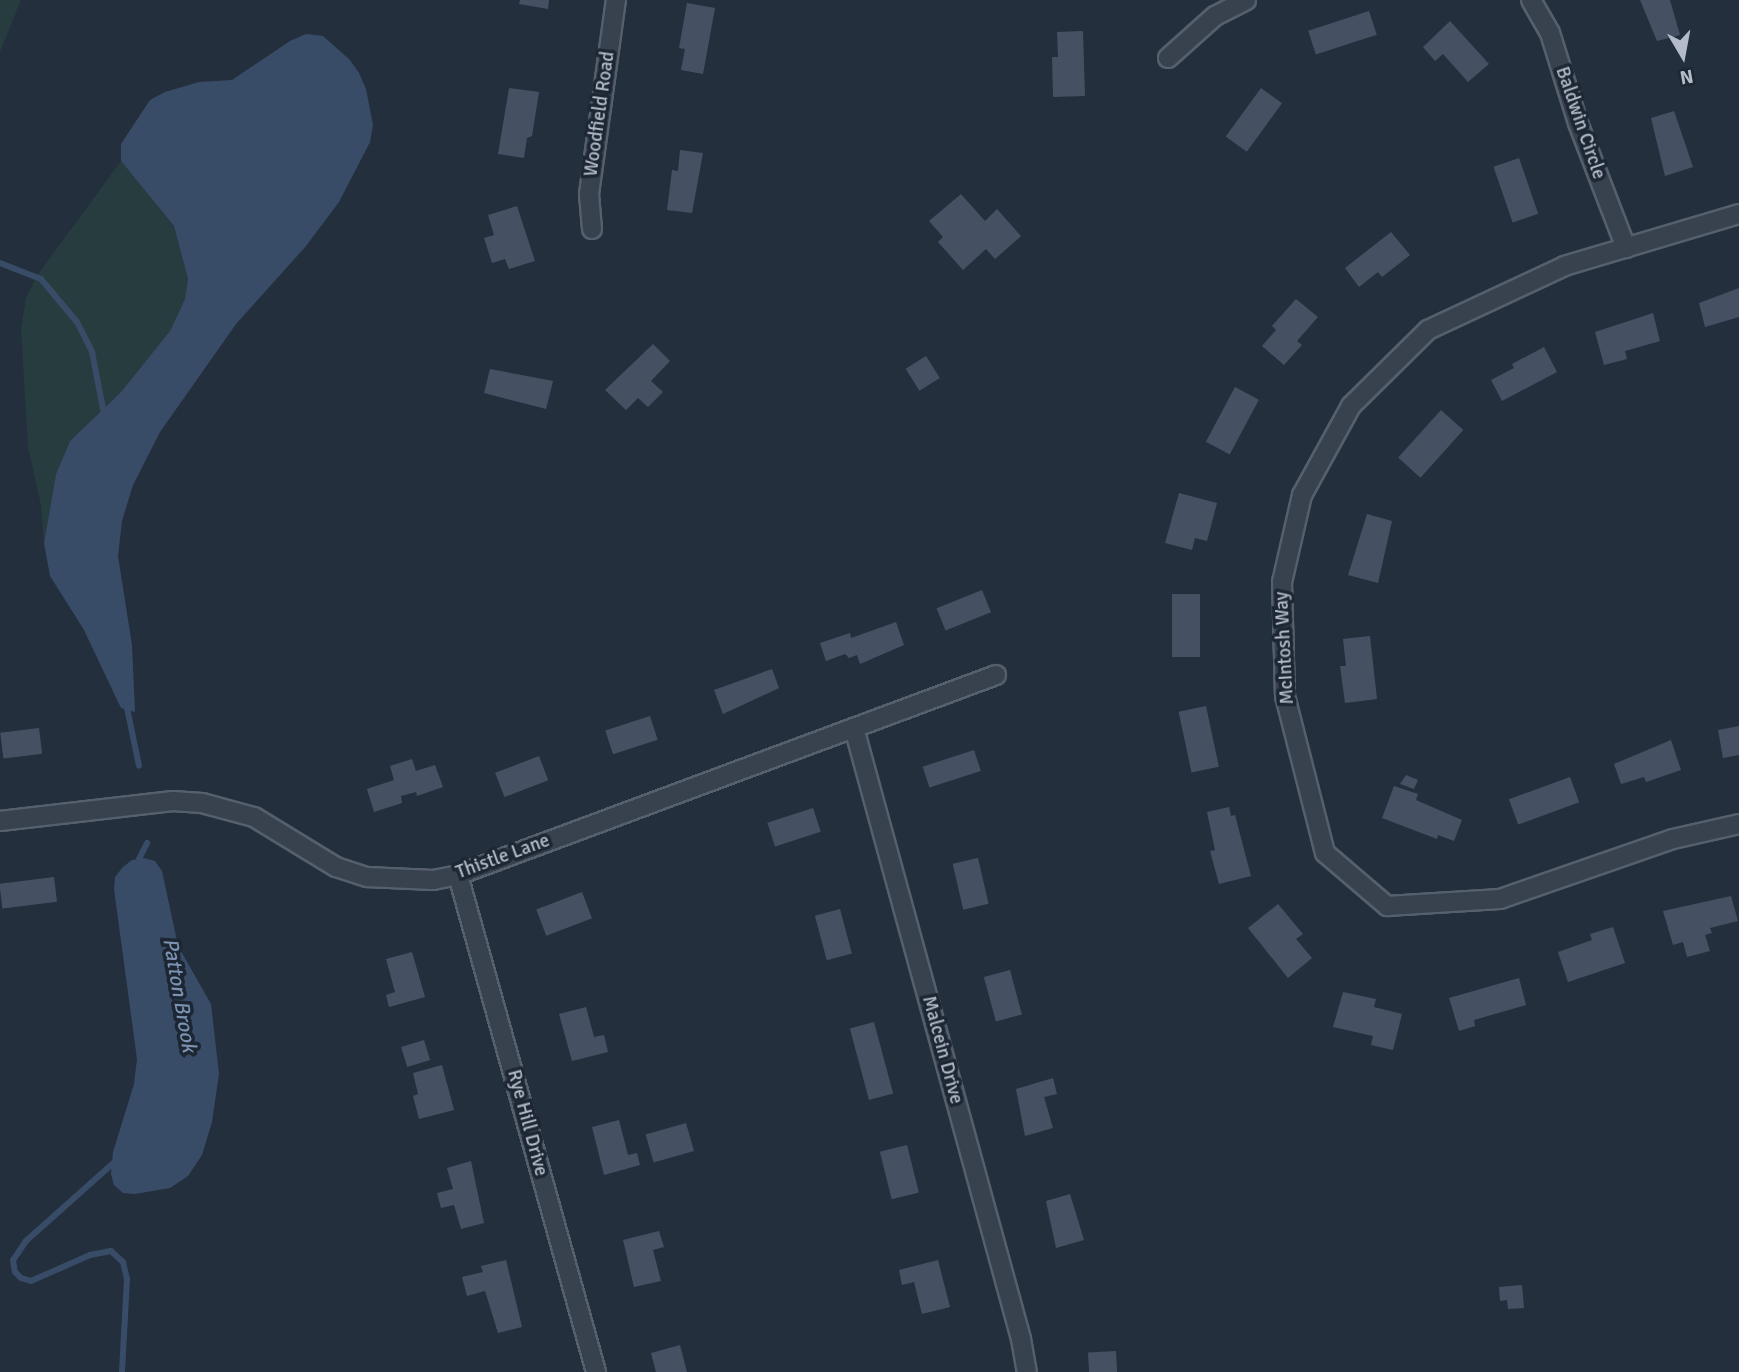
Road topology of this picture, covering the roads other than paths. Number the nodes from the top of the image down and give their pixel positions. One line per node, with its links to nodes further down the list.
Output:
1 (616, 0): 6 (street, Woodfield Road)
2 (1247, 0): 4 (street)
3 (1531, 0): 7 (street, Baldwin Circle)
4 (1168, 58)
5 (1739, 214): 7 (street, McIntosh Way)
6 (592, 229)
7 (1626, 248): 11 (street, McIntosh Way)
8 (996, 675): 9 (street, Thistle Lane)
9 (854, 728): 12 (street, Thistle Lane); 14 (street, Malcein Drive)
10 (0, 821): 12 (street, Thistle Lane)
11 (1739, 824)
12 (458, 874): 13 (street, Rye Hill Drive)
13 (596, 1372)
14 (1027, 1372)

